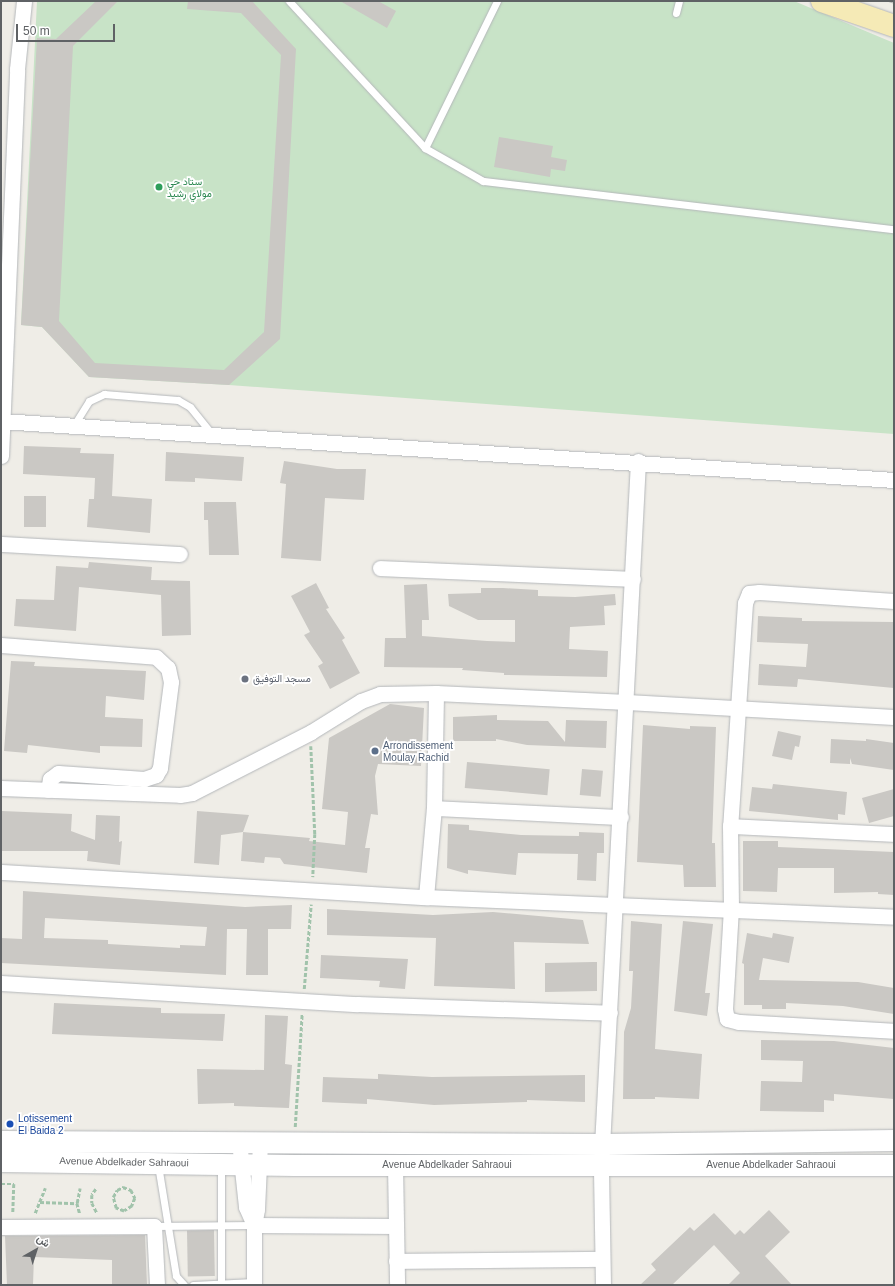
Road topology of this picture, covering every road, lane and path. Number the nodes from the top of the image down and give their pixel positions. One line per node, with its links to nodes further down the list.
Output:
1 (24, 1): 10 (street)
2 (288, 1): 8 (lane)
3 (497, 1): 8 (lane)
4 (679, 1): 6 (lane)
5 (822, 1): 7 (main road)
6 (676, 13)
7 (894, 26)
8 (425, 148): 9 (lane)
9 (894, 229)
10 (2, 421): 11 (street); 13 (street)
11 (74, 425): 12 (street); 12 (lane)
12 (211, 434): 14 (street)
13 (1, 456)
14 (638, 461): 15 (street); 19 (street)
15 (894, 480)
16 (1, 544): 17 (street)
17 (180, 554)
18 (380, 568): 19 (street)
19 (633, 579): 23 (street)
20 (894, 601): 24 (street)
21 (1, 645): 28 (street)
22 (436, 693): 23 (street); 26 (street); 29 (street)
23 (627, 702): 24 (street); 30 (street)
24 (738, 708): 25 (street); 31 (street)
25 (894, 717)
26 (311, 732): 28 (street); 34 (path)
27 (1, 788): 28 (street)
28 (48, 790)
29 (434, 808): 30 (street); 35 (street)
30 (620, 817): 36 (street)
31 (730, 826): 32 (street); 37 (street)
32 (894, 834)
33 (1, 872): 34 (street)
34 (312, 890): 35 (street); 40 (path)
35 (426, 897): 36 (street)
36 (616, 906): 37 (street); 41 (street)
37 (731, 908): 38 (street); 42 (street)
38 (894, 917)
39 (1, 983): 40 (street)
40 (303, 1001): 41 (street); 47 (path)
41 (610, 1013): 48 (street)
42 (894, 1031)
43 (894, 1140): 48 (main road, Avenue Abdelkader Sahraoui)
44 (1, 1141): 45 (main road, Avenue Abdelkader Sahraoui)
45 (239, 1141): 46 (main road, Avenue Abdelkader Sahraoui); 51 (street)
46 (260, 1142): 47 (main road, Avenue Abdelkader Sahraoui); 51 (street)
47 (294, 1142): 48 (main road, Avenue Abdelkader Sahraoui)
48 (603, 1144): 52 (street)
49 (1, 1161): 50 (main road, Avenue Abdelkader Sahraoui)
50 (158, 1163): 51 (main road, Avenue Abdelkader Sahraoui); 69 (lane)
51 (240, 1164): 53 (main road, Avenue Abdelkader Sahraoui); 67 (lane); 68 (street)
52 (601, 1164): 53 (main road, Avenue Abdelkader Sahraoui); 54 (main road, Avenue Abdelkader Sahraoui); 72 (street)
53 (395, 1165): 70 (street)
54 (894, 1165)
55 (1, 1184): 62 (path)
56 (45, 1188): 59 (path)
57 (80, 1188): 60 (path)
58 (96, 1188): 63 (path)
59 (40, 1202): 60 (path); 66 (path)
60 (77, 1203): 64 (path)
61 (124, 1211): 61 (path); 65 (path)
62 (19, 1217)
63 (99, 1217)
64 (82, 1218)
65 (125, 1218)
66 (31, 1219)
67 (221, 1225): 68 (lane); 69 (lane); 74 (lane)
68 (254, 1225): 70 (street); 75 (street)
69 (161, 1226): 71 (street); 76 (street); 77 (lane)
70 (396, 1226): 73 (street)
71 (1, 1227)
72 (602, 1259): 73 (street); 80 (street)
73 (396, 1261): 79 (street)
74 (221, 1284): 75 (lane); 78 (lane)
75 (254, 1284)
76 (157, 1285)
77 (184, 1285)
78 (193, 1285)
79 (396, 1285)
80 (603, 1285)

